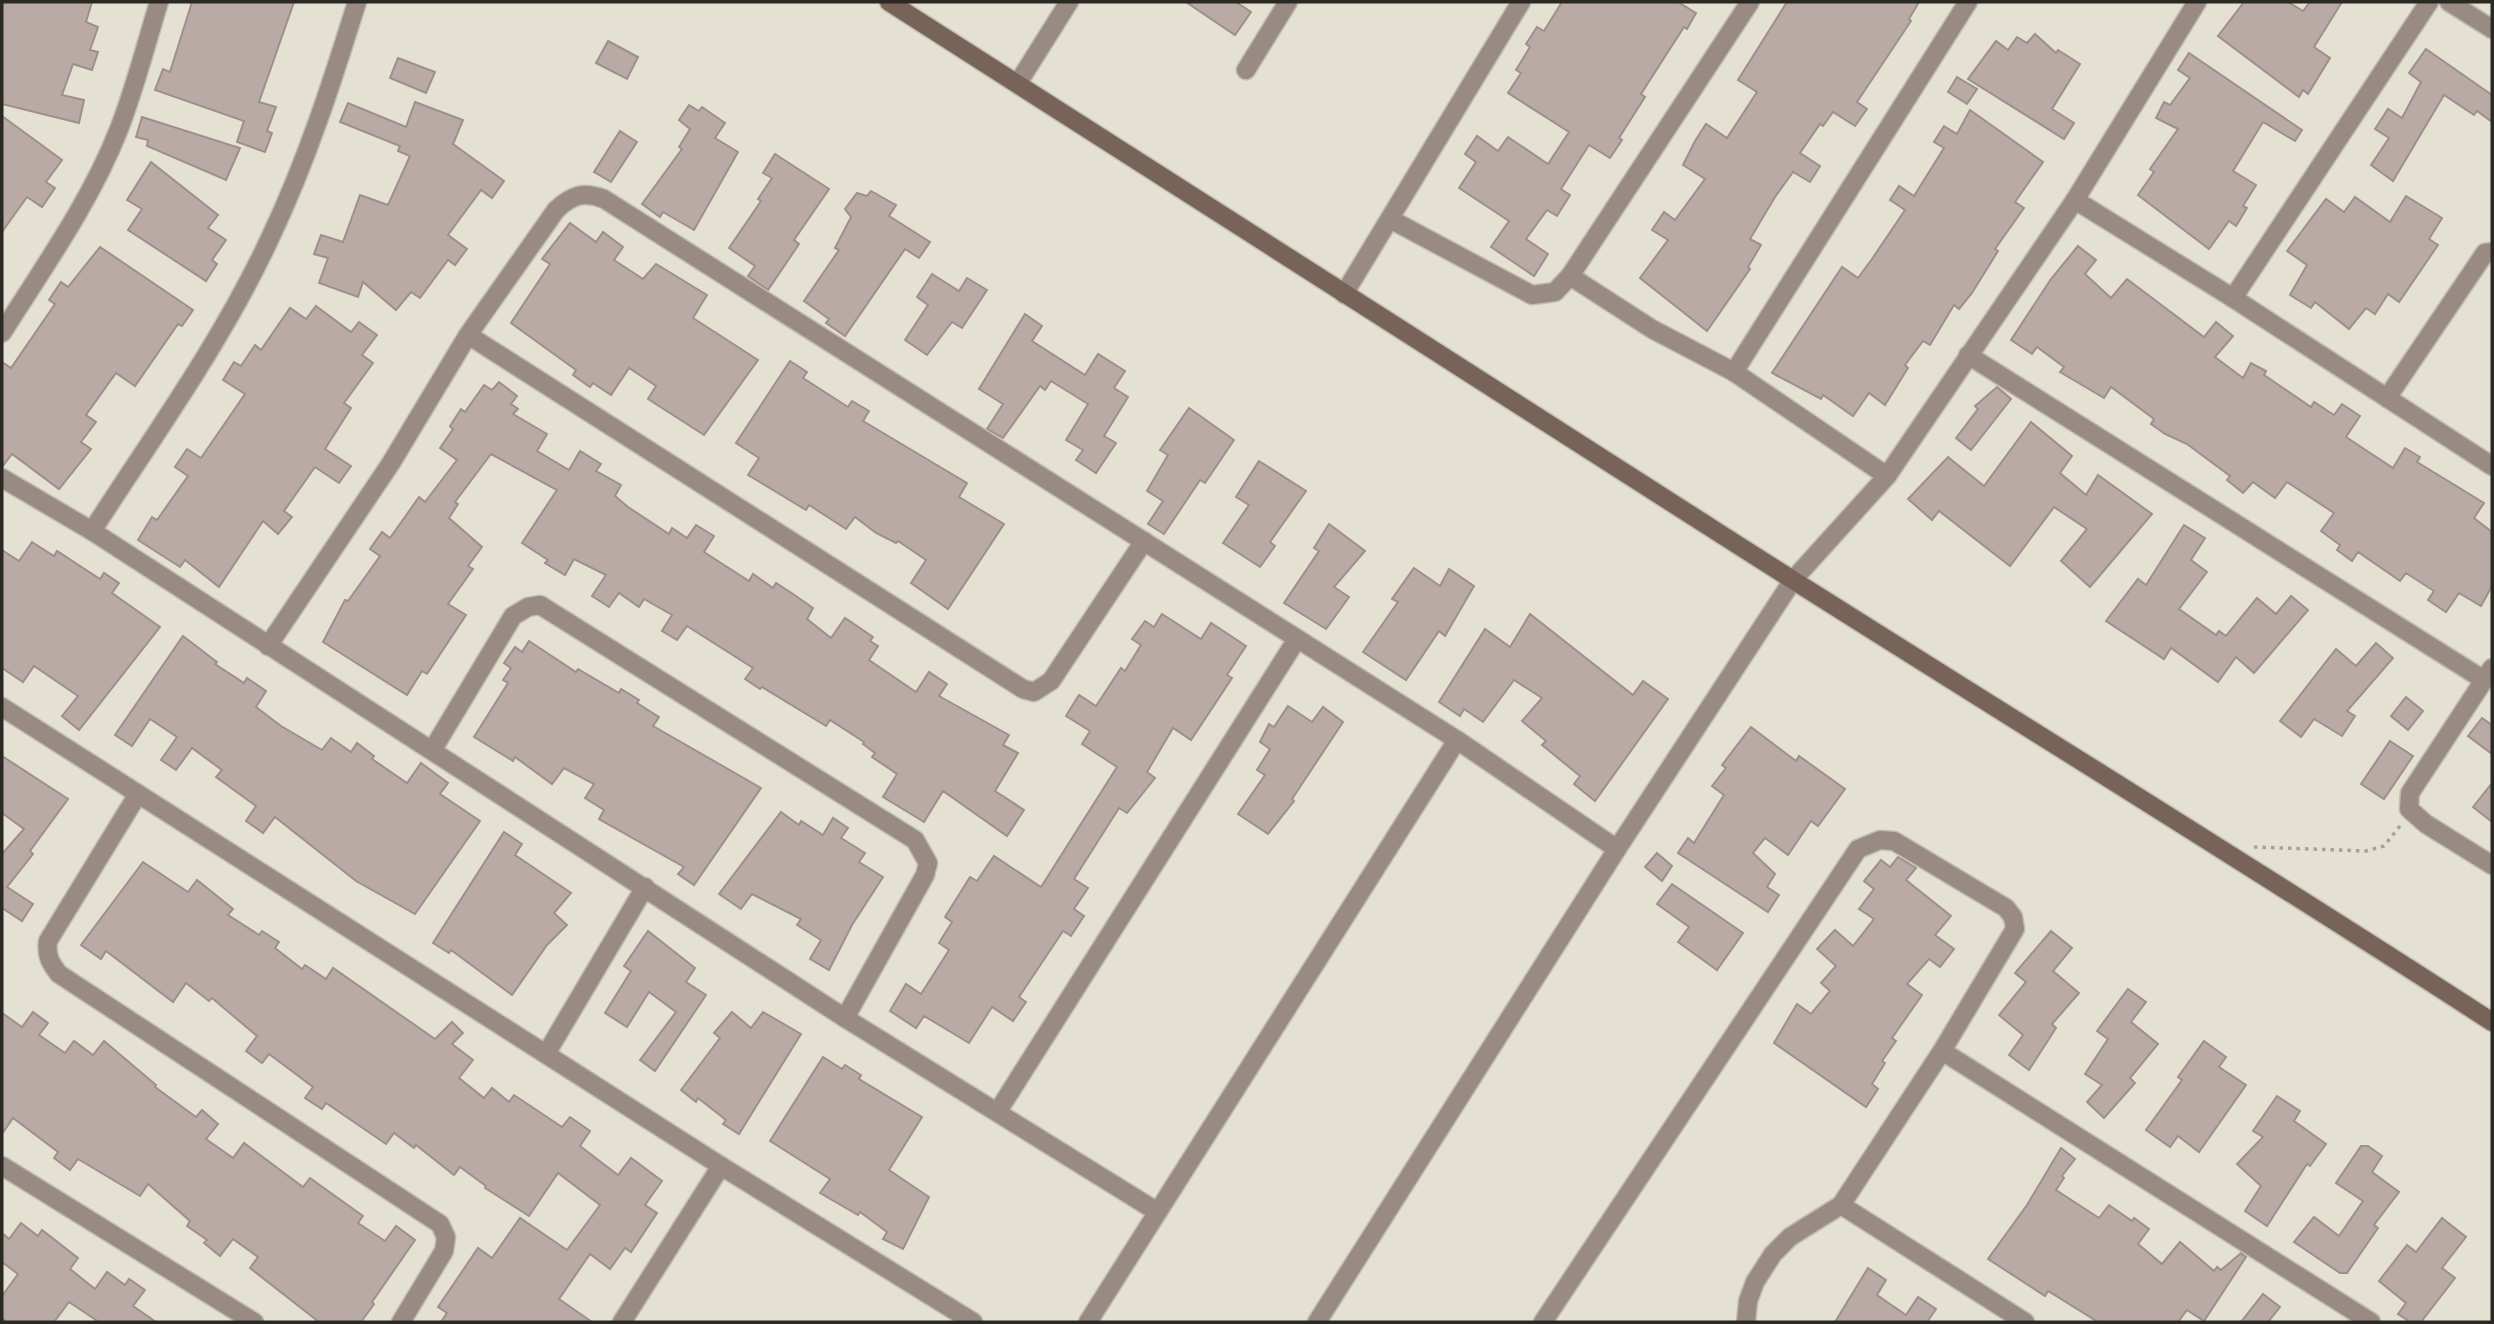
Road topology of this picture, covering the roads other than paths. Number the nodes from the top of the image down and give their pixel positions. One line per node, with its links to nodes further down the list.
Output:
1 (159, 2): 21 (street)
2 (357, 2): 29 (street)
3 (889, 2): 14 (street)
4 (1069, 2): 14 (street)
5 (1288, 2): 13 (street)
6 (1750, 2): 18 (street)
7 (1968, 2): 24 (street)
8 (2197, 2): 15 (street)
9 (2430, 2): 20 (street)
10 (2449, 2): 12 (street)
11 (1516, 4): 16 (street)
12 (2492, 29)
13 (1246, 70)
14 (1018, 83): 19 (street)
15 (2075, 200): 20 (street); 23 (street)
16 (1390, 219): 18 (street); 19 (street)
17 (2492, 252): 25 (street)
18 (1570, 276): 24 (street)
19 (1343, 294): 31 (street)
20 (2233, 298): 25 (street)
21 (2, 333)
22 (468, 335): 30 (street); 30 (street); 33 (street)
23 (1969, 355): 27 (street); 34 (street)
24 (1734, 372): 27 (street)
25 (2387, 398): 26 (street)
26 (2492, 466)
27 (1887, 476): 31 (street)
28 (2, 478): 29 (street)
29 (92, 531): 33 (street)
30 (1144, 541): 32 (street)
31 (1793, 580): 39 (street); 43 (street)
32 (1297, 639): 36 (street); 46 (street)
33 (268, 646): 37 (street)
34 (2488, 674): 40 (street)
35 (2, 707): 38 (street)
36 (1457, 740): 39 (street); 50 (street)
37 (433, 749): 41 (street); 42 (street)
38 (138, 794): 45 (street); 53 (street)
39 (1617, 849): 51 (street)
40 (2492, 865)
41 (645, 887): 42 (street); 45 (street)
42 (845, 1018): 46 (street)
43 (2492, 1021)
44 (1942, 1051): 49 (street); 57 (street); 60 (street)
45 (547, 1054): 48 (street)
46 (998, 1111): 50 (street)
47 (2, 1166): 52 (street)
48 (720, 1166): 54 (street); 55 (street)
49 (1841, 1205): 58 (street); 59 (street)
50 (1156, 1211): 56 (street)
51 (1322, 1321)
52 (254, 1322)
53 (401, 1322)
54 (622, 1322)
55 (973, 1322)
56 (1088, 1322)
57 (1543, 1322)
58 (1746, 1322)
59 (2025, 1322)
60 (2371, 1322)

